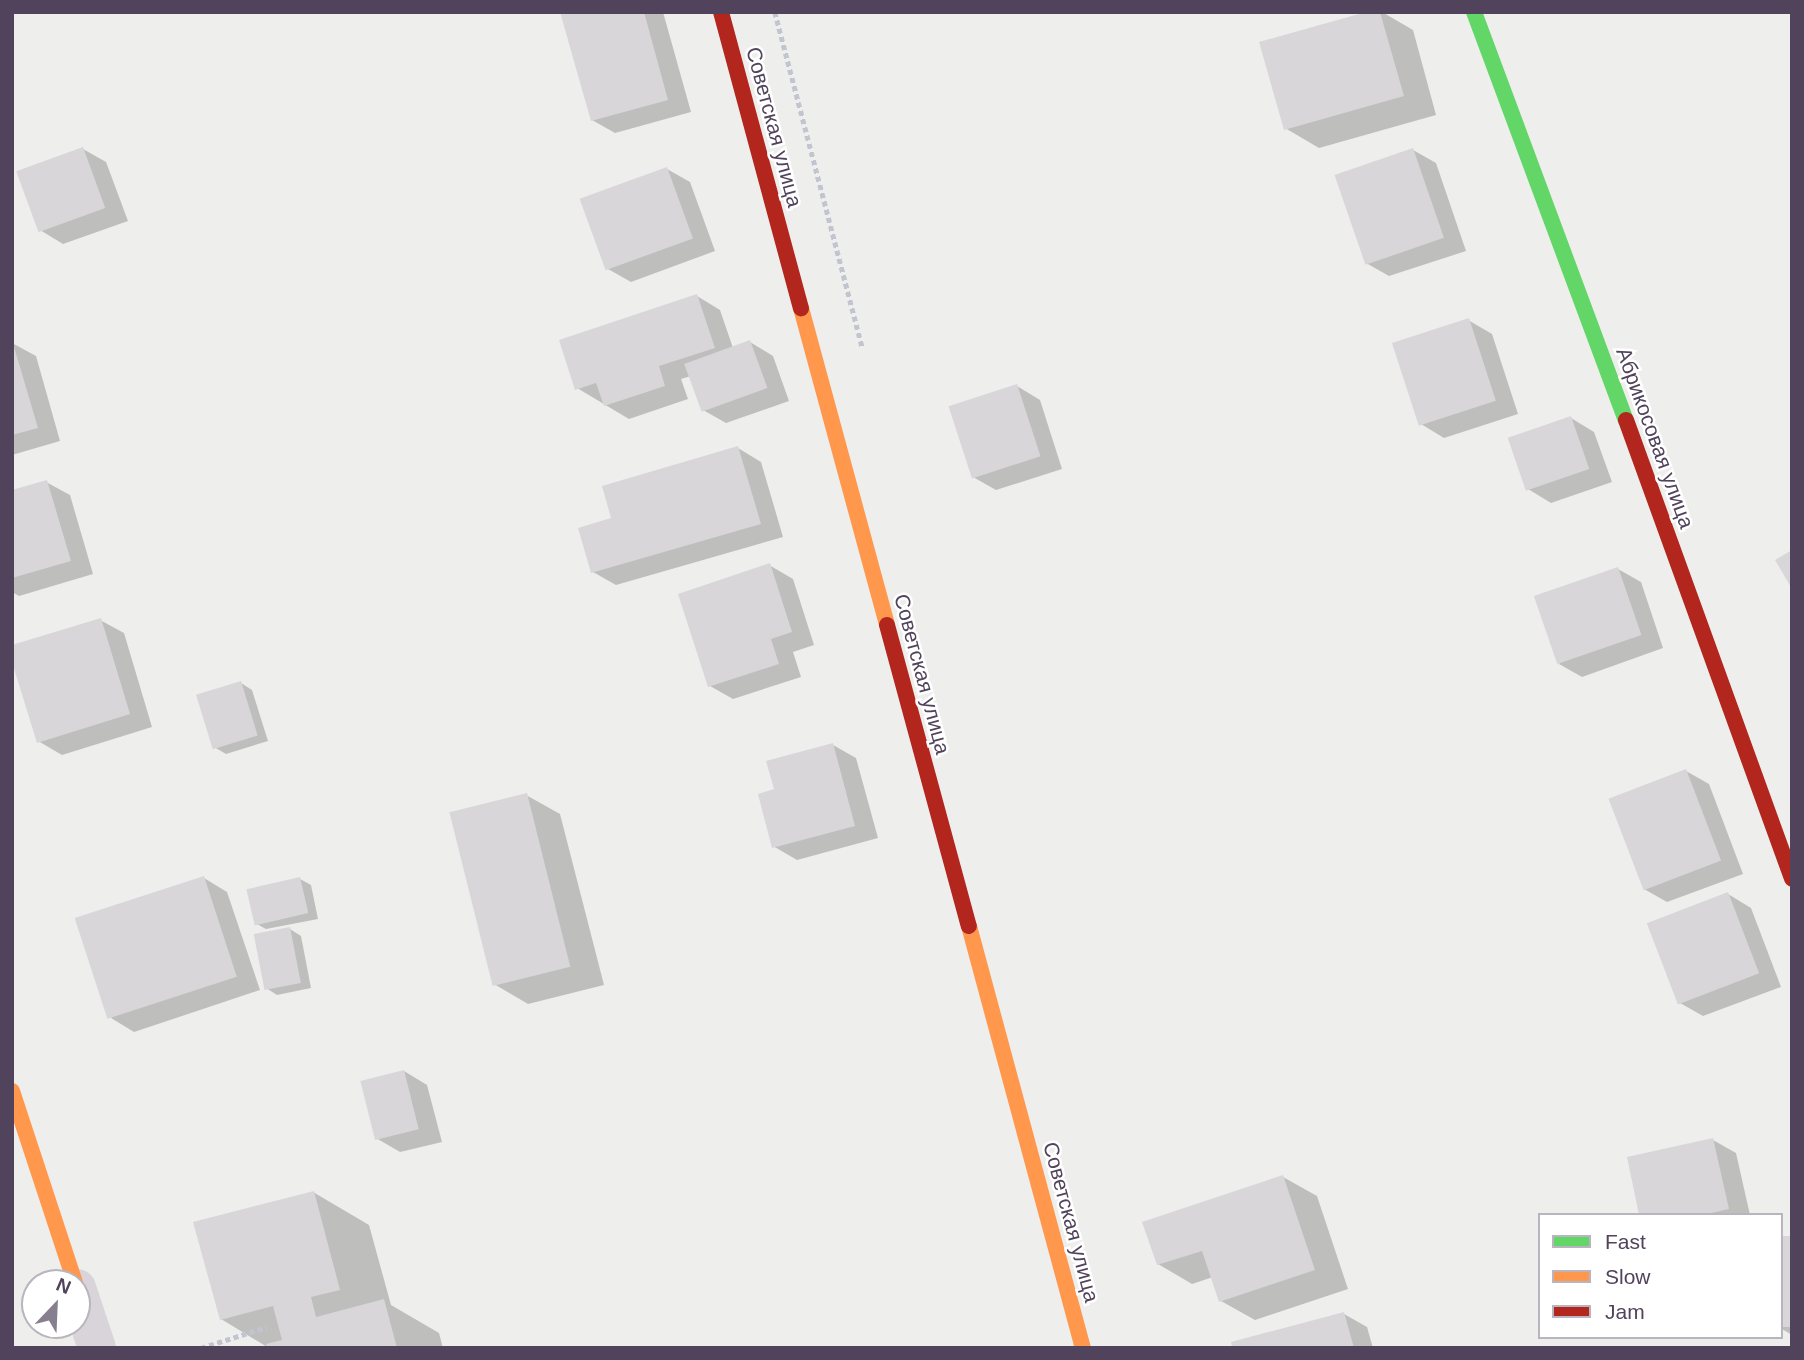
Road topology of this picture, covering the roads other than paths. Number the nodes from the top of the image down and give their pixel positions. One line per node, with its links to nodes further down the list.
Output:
1 (721, 12): 8 (street, Советская улица)
2 (1474, 12): 3 (street, Абрикосовая улица)
3 (1792, 879)
4 (12, 1091): 5 (street)
5 (70, 1269)
6 (91, 1330): 7 (street)
7 (97, 1348)
8 (1083, 1348)

